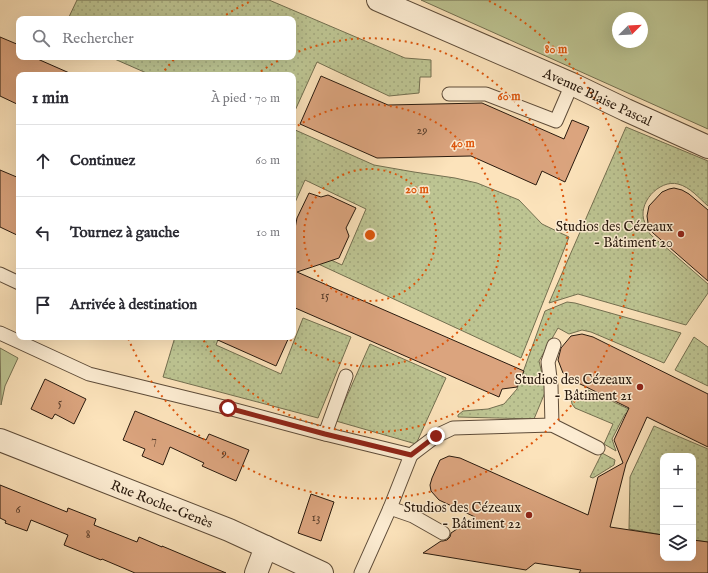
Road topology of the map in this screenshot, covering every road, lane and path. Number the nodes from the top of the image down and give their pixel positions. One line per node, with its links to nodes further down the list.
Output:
1 (378, 0): 2 (street, Avenue Blaise Pascal)
2 (572, 84): 3 (lane); 4 (street, Avenue Blaise Pascal)
3 (449, 94)
4 (708, 147)
5 (0, 274): 6 (lane)
6 (16, 282)
7 (0, 333): 11 (lane)
8 (554, 345): 10 (lane)
9 (346, 376): 11 (lane)
10 (552, 425): 13 (lane); 14 (lane)
11 (325, 434): 14 (lane)
12 (0, 440): 17 (street, Rue Roche-Genès)
13 (598, 448)
14 (411, 455): 15 (lane)
15 (390, 508): 16 (lane); 20 (lane)
16 (443, 533)
17 (266, 547): 18 (street); 19 (street, Rue Roche-Genès)
18 (256, 573)
19 (322, 573)
20 (361, 573)

